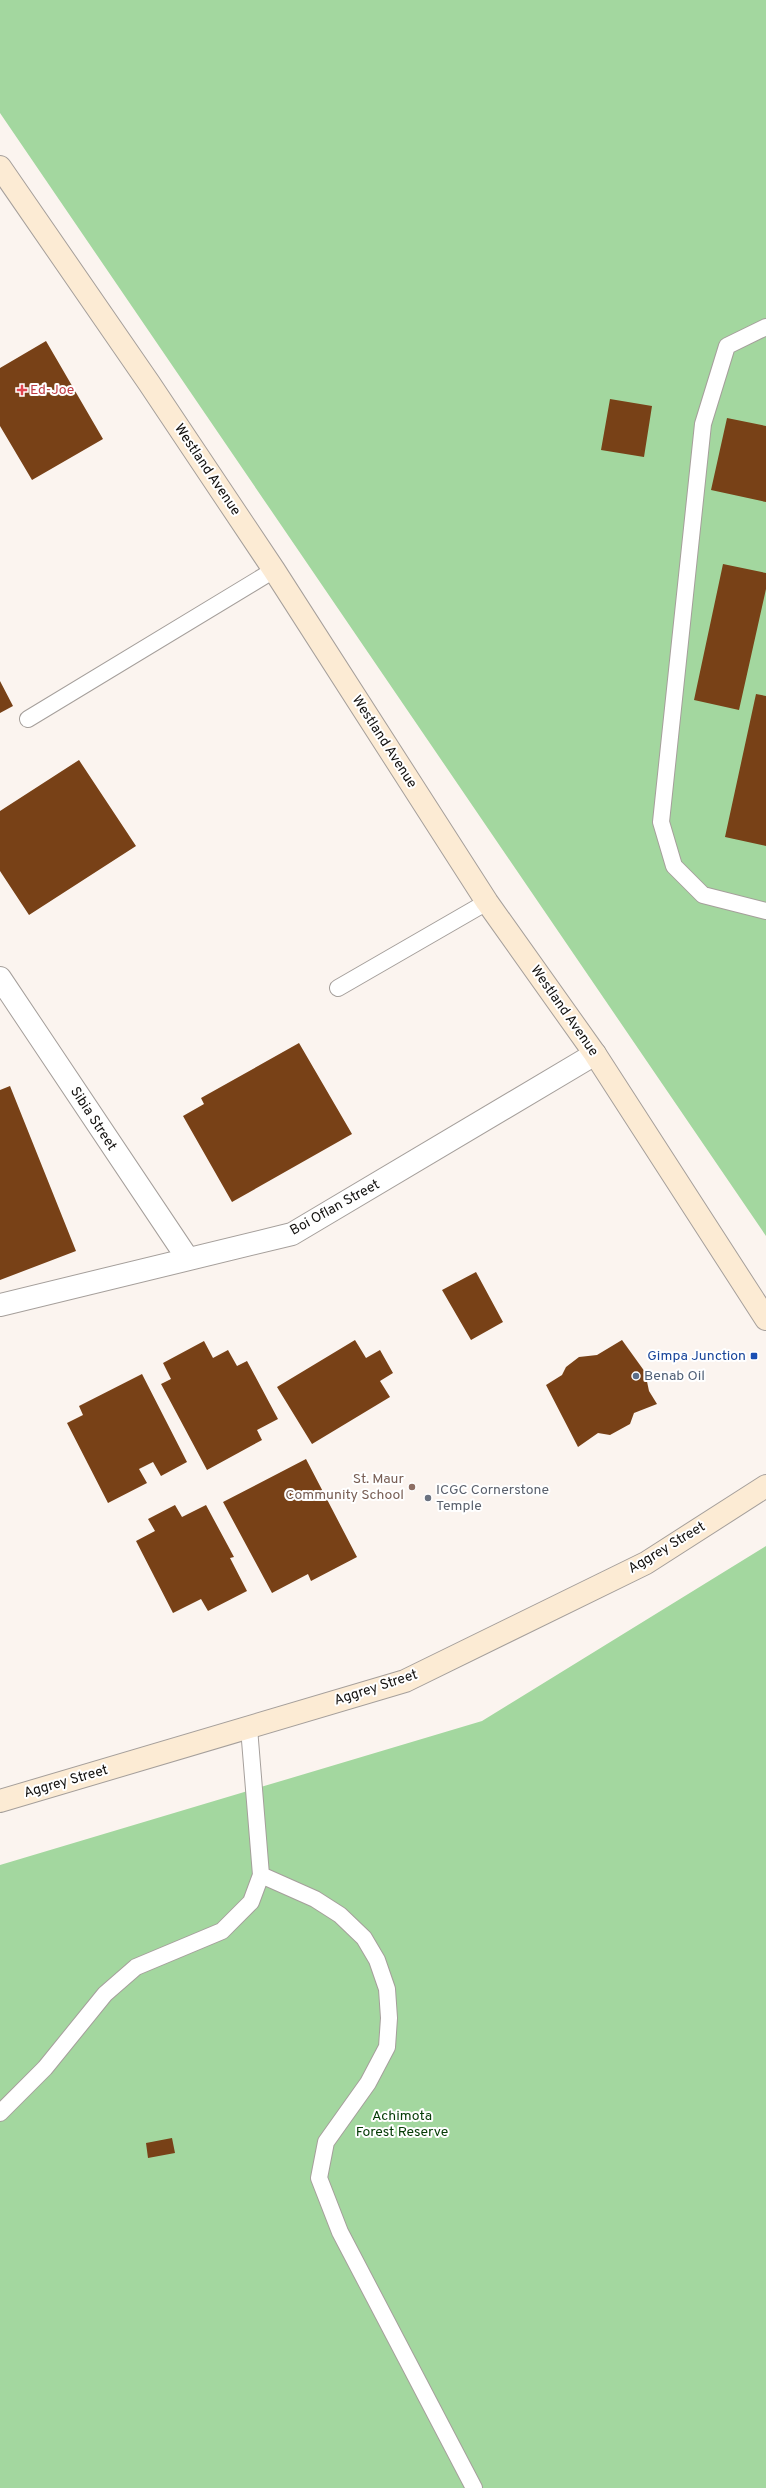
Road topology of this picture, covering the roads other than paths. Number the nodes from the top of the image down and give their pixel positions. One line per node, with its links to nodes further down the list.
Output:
1 (0, 166): 3 (street, Westland Avenue)
2 (766, 327): 6 (lane)
3 (274, 570): 4 (lane); 5 (street, Westland Avenue)
4 (28, 719)
5 (487, 902): 8 (lane); 9 (street, Westland Avenue)
6 (766, 911)
7 (0, 978): 10 (street, Sibia Street)
8 (338, 988)
9 (595, 1054): 10 (street, Boi Oflan Street); 12 (street, Westland Avenue)
10 (188, 1259): 11 (street, Boi Oflan Street)
11 (0, 1306)
12 (766, 1319)
13 (766, 1486): 14 (street, Aggrey Street)
14 (249, 1728): 15 (street, Aggrey Street); 16 (lane)
15 (0, 1801)
16 (261, 1874): 17 (lane); 18 (lane)
17 (0, 2113)
18 (474, 2488)

